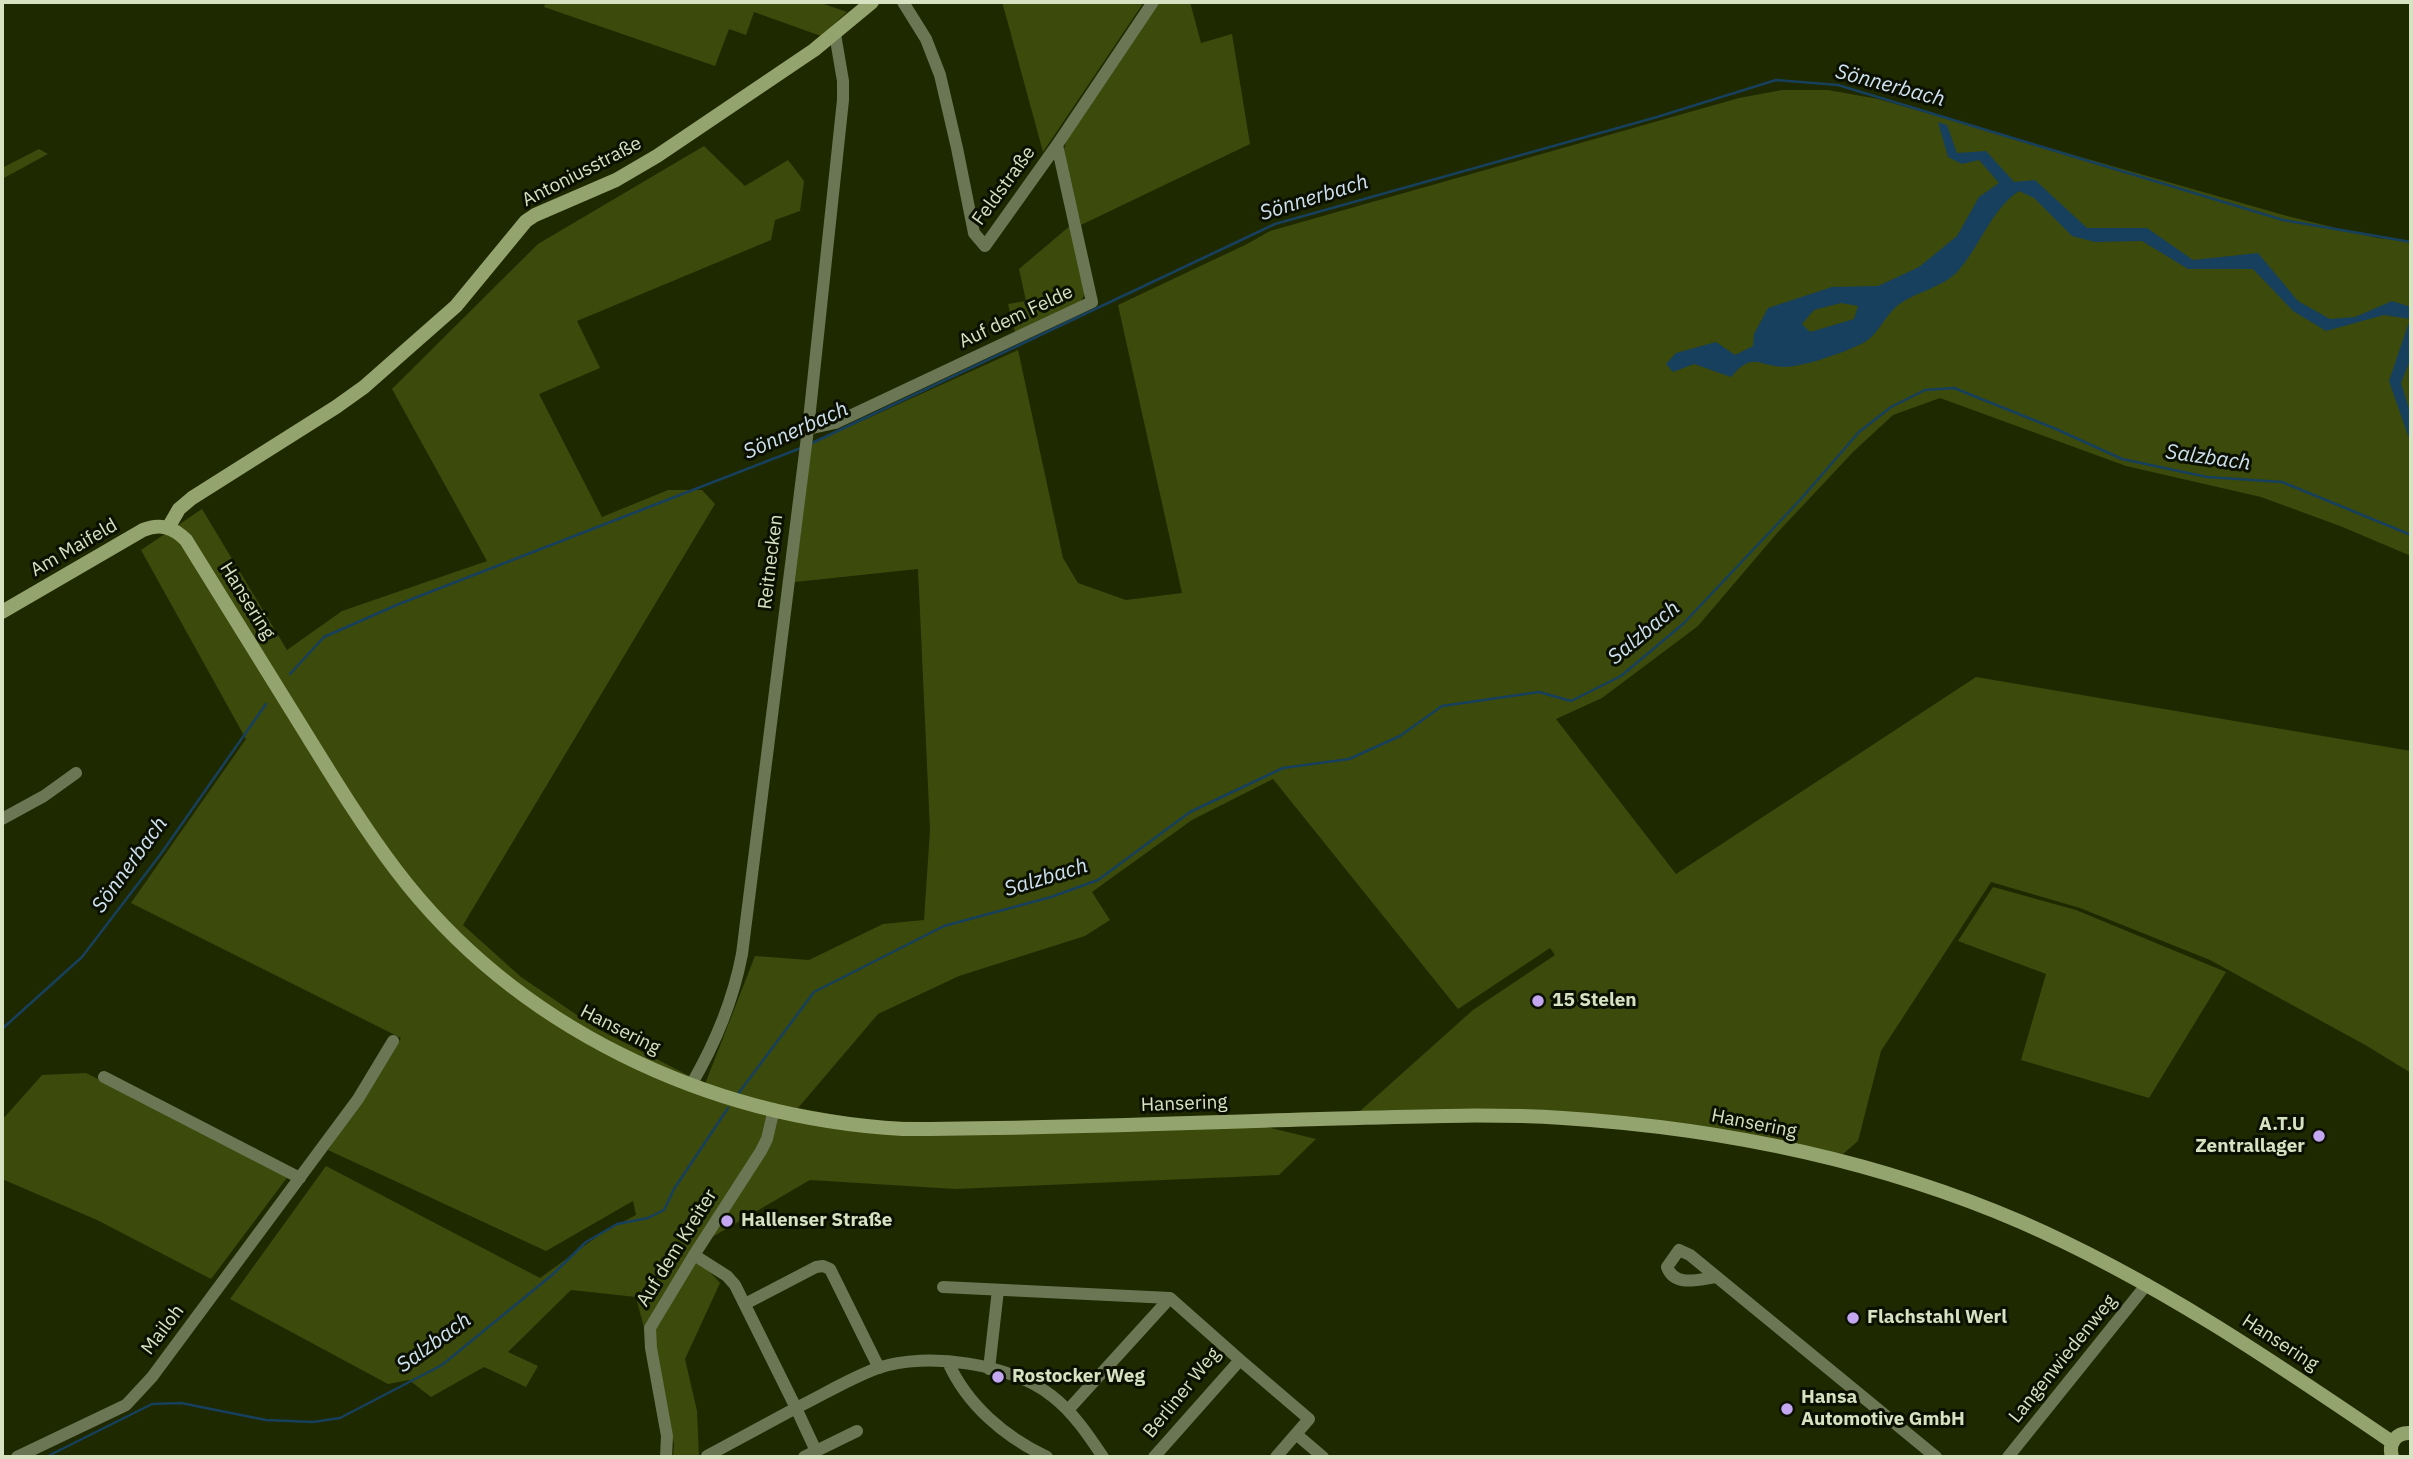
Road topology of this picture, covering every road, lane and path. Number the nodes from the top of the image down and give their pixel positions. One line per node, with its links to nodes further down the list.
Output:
1 (872, 2): 4 (street, Antoniusstraße)
2 (903, 2): 5 (street, Feldstraße)
3 (1153, 2): 5 (street, Feldstraße)
4 (835, 34): 6 (street, Reitnecken); 7 (street, Antoniusstraße)
5 (1057, 145): 6 (street, Auf dem Felde)
6 (806, 440): 13 (street, Reitnecken)
7 (168, 528): 8 (street, Am Maifeld); 13 (street, Hansering)
8 (2, 612)
9 (76, 773): 10 (street)
10 (2, 819)
11 (393, 1041): 15 (street, Mailoh)
12 (104, 1076): 15 (street)
13 (691, 1085): 14 (street, Hansering)
14 (774, 1110): 16 (street, Auf dem Kreiter); 18 (street, Hansering)
15 (300, 1178): 35 (street, Mailoh)
16 (694, 1255): 22 (street); 36 (street, Auf dem Kreiter)
17 (1717, 1277): 42 (street)
18 (2147, 1284): 32 (street, Hansering); 43 (street, Langenwiedenweg)
19 (943, 1287): 20 (street)
20 (998, 1290): 21 (street); 26 (street)
21 (1170, 1298): 23 (street, Berliner Weg); 28 (street)
22 (745, 1304): 25 (street); 27 (street)
23 (1240, 1360): 31 (street); 39 (street, Berliner Weg)
24 (948, 1362): 25 (street); 26 (street); 37 (street)
25 (879, 1368): 27 (street)
26 (989, 1369): 28 (street)
27 (796, 1408): 33 (street); 34 (street)
28 (1068, 1410): 38 (street)
29 (857, 1431): 33 (street)
30 (2411, 1433): 32 (street)
31 (1296, 1434): 40 (street); 41 (street)
32 (2392, 1442): 44 (street)
33 (810, 1454)
34 (707, 1456)
35 (17, 1457)
36 (666, 1457)
37 (1047, 1457)
38 (1103, 1457)
39 (1154, 1457)
40 (1276, 1457)
41 (1323, 1457)
42 (1936, 1457)
43 (2008, 1457)
44 (2392, 1457)

